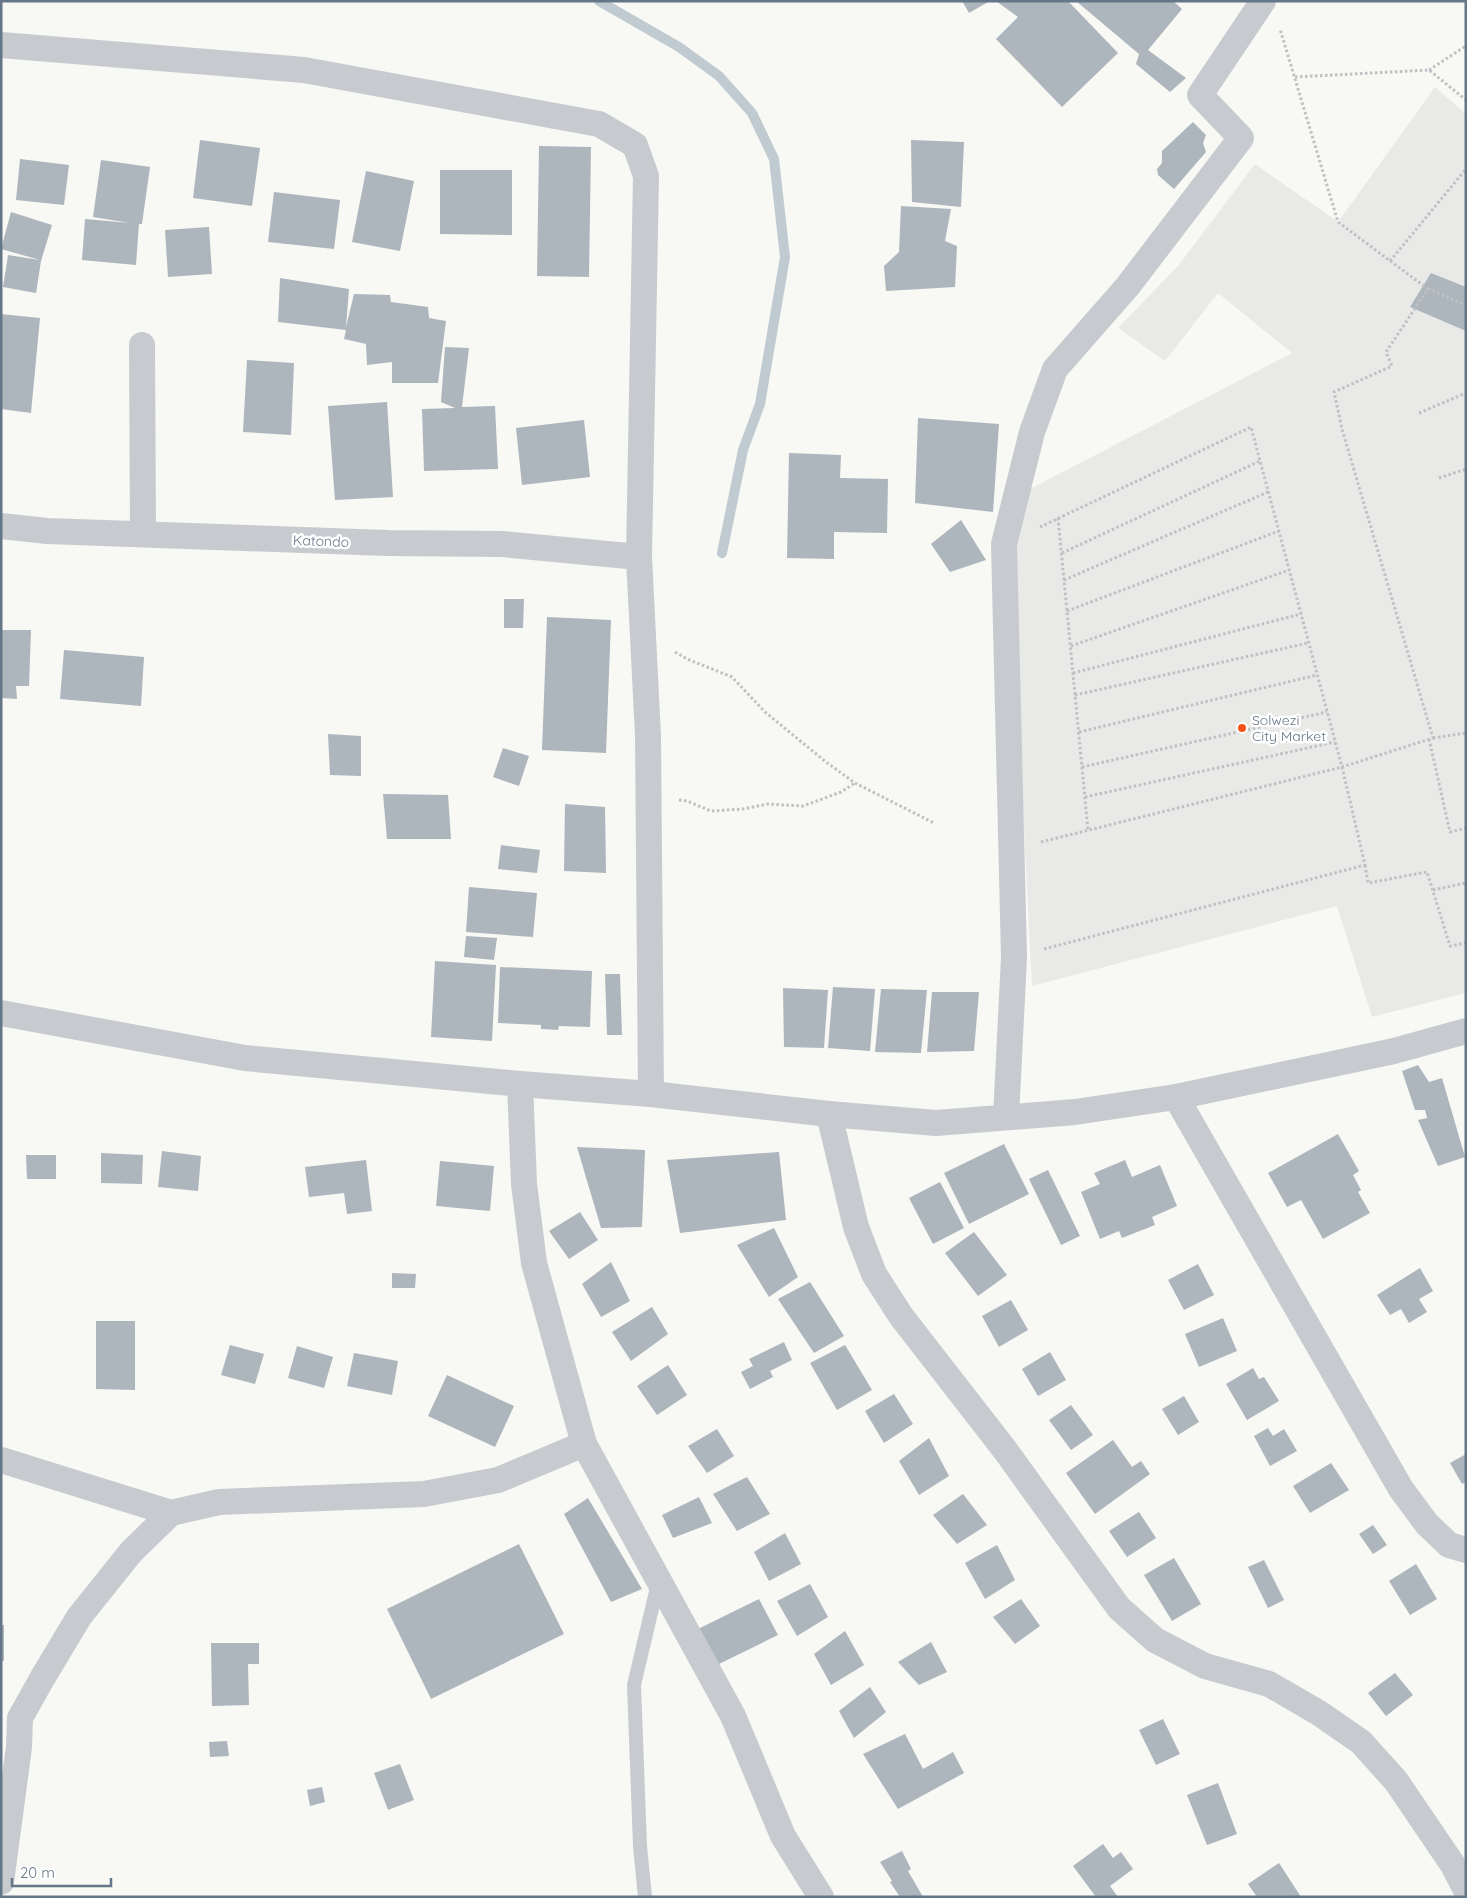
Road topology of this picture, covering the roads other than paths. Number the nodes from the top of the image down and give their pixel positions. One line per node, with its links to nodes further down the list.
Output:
1 (1270, 11): 13 (street)
2 (1, 45): 6 (street)
3 (142, 344): 5 (street)
4 (1, 526): 5 (street, Katondo)
5 (142, 534): 6 (street, Katondo)
6 (640, 557): 10 (street)
7 (1, 1013): 9 (street)
8 (1466, 1031): 11 (street)
9 (520, 1084): 10 (street); 14 (street)
10 (651, 1094): 12 (street)
11 (1176, 1097): 13 (street); 17 (street)
12 (829, 1114): 13 (street); 21 (street)
13 (1006, 1118)
14 (584, 1444): 16 (street); 18 (street)
15 (1, 1460): 16 (street)
16 (171, 1513): 19 (street)
17 (1466, 1550)
18 (659, 1582): 22 (lane); 23 (street)
19 (11, 1718): 20 (street)
20 (1, 1882)
21 (1466, 1890)
22 (645, 1897)
23 (820, 1897)

